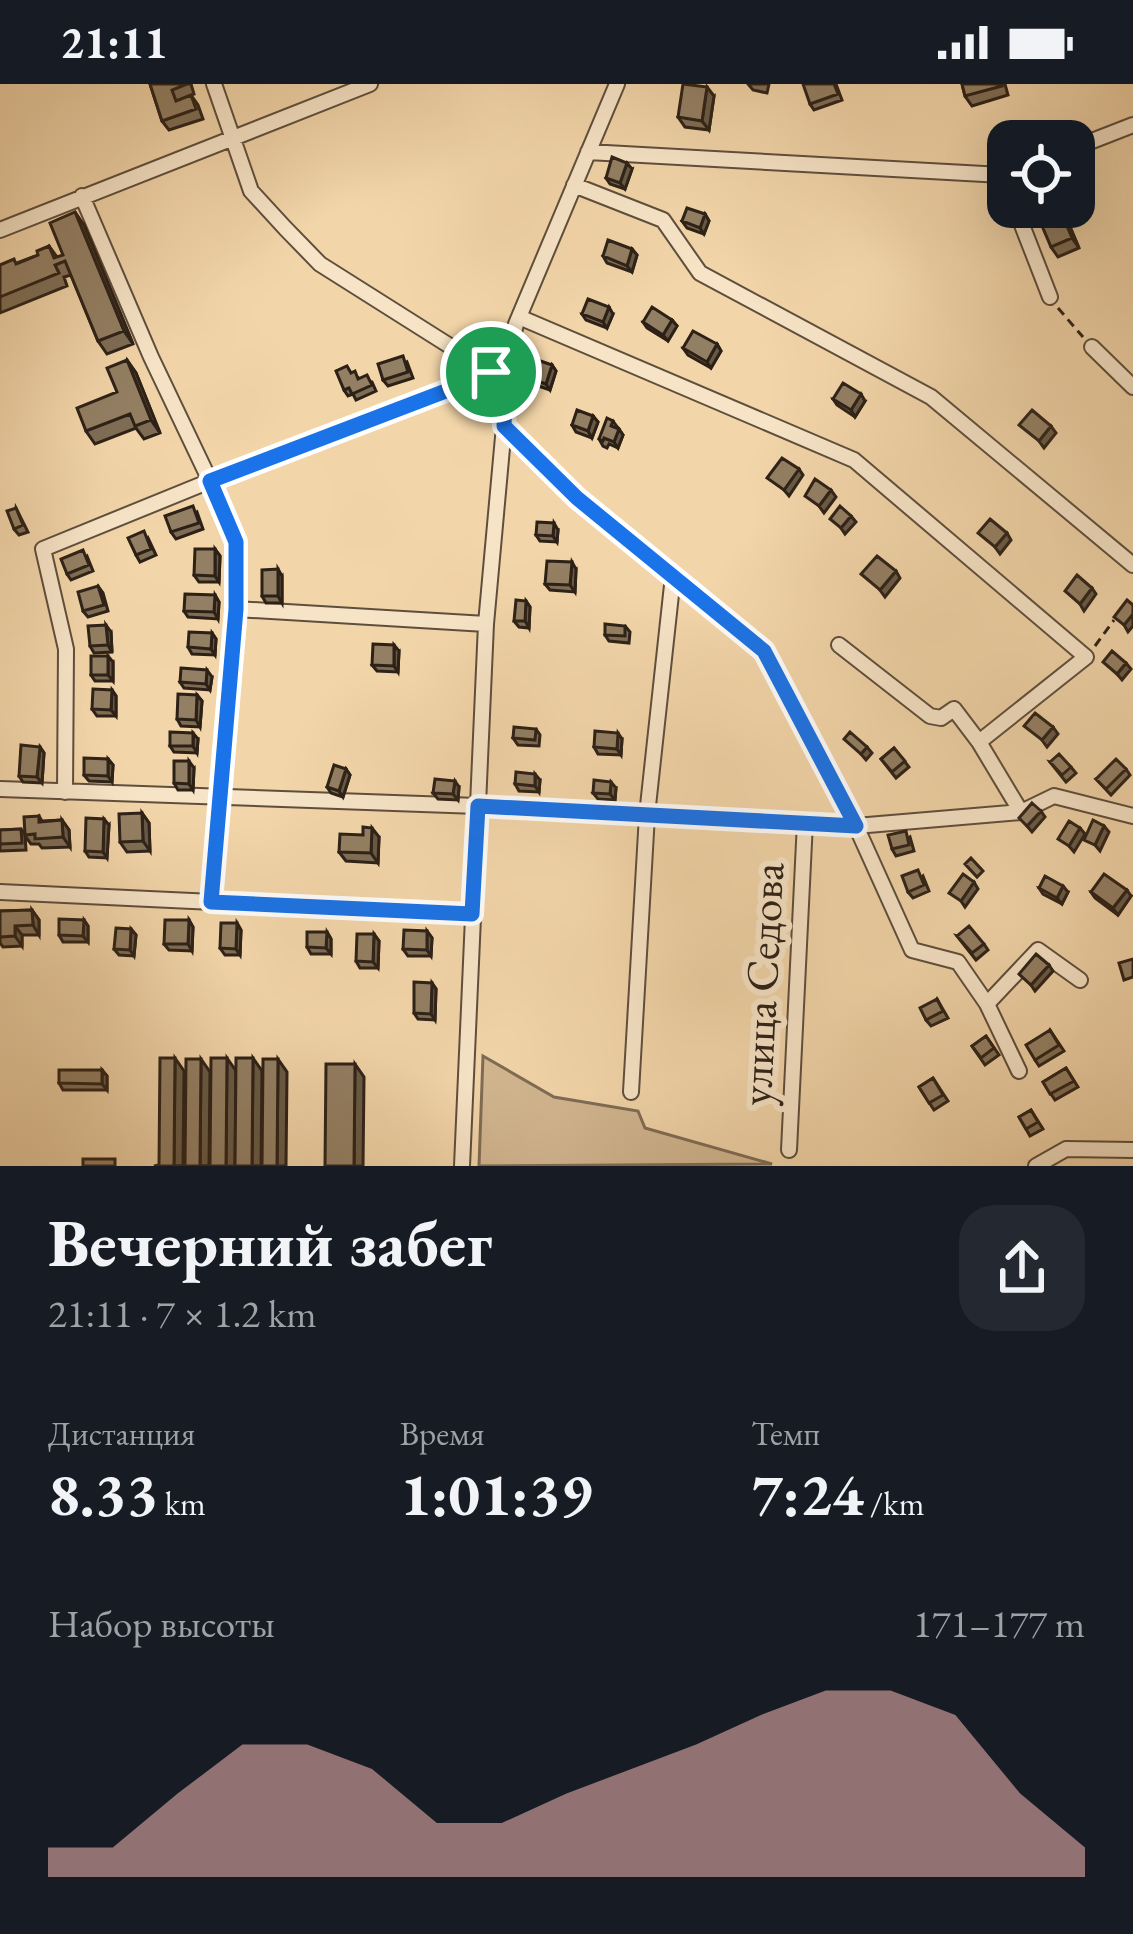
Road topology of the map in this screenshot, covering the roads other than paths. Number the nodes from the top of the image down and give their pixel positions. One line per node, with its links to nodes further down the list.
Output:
1 (214, 84): 5 (street)
2 (370, 84): 5 (street)
3 (617, 84): 7 (street)
4 (1133, 125): 6 (street)
5 (233, 138): 10 (street); 18 (street)
6 (1095, 140)
7 (588, 152): 8 (street); 9 (street)
8 (987, 178)
9 (574, 185): 16 (street); 22 (street)
10 (82, 196): 12 (street); 21 (street)
11 (0, 214): 12 (street)
12 (20, 222): 14 (street)
13 (1023, 228): 15 (street)
14 (0, 230)
15 (1050, 298)
16 (519, 317): 18 (street); 27 (street)
17 (1092, 347): 19 (street)
18 (499, 370): 20 (street); 21 (street)
19 (1133, 388)
20 (504, 426): 23 (street); 25 (street)
21 (210, 481): 24 (street); 29 (street)
22 (1133, 565)
23 (673, 576): 33 (street); 35 (street)
24 (236, 609): 25 (street); 30 (street)
25 (487, 625): 31 (street)
26 (839, 645): 27 (street)
27 (979, 742): 32 (street)
28 (0, 789): 29 (street)
29 (64, 793): 30 (street)
30 (219, 797): 31 (street); 37 (street)
31 (478, 806): 33 (street); 38 (street)
32 (1021, 812): 34 (street); 35 (street)
33 (647, 815): 42 (street); 44 (street, улица Седова)
34 (1133, 817)
35 (856, 826): 40 (street)
36 (0, 892): 37 (street)
37 (211, 902): 38 (street)
38 (472, 914): 46 (street)
39 (1080, 980): 40 (street)
40 (987, 1004): 41 (street)
41 (1019, 1071)
42 (631, 1092)
43 (1066, 1148): 45 (street); 47 (street); 48 (street)
44 (789, 1150)
45 (1133, 1150)
46 (462, 1166)
47 (1036, 1166)
48 (1066, 1166)

